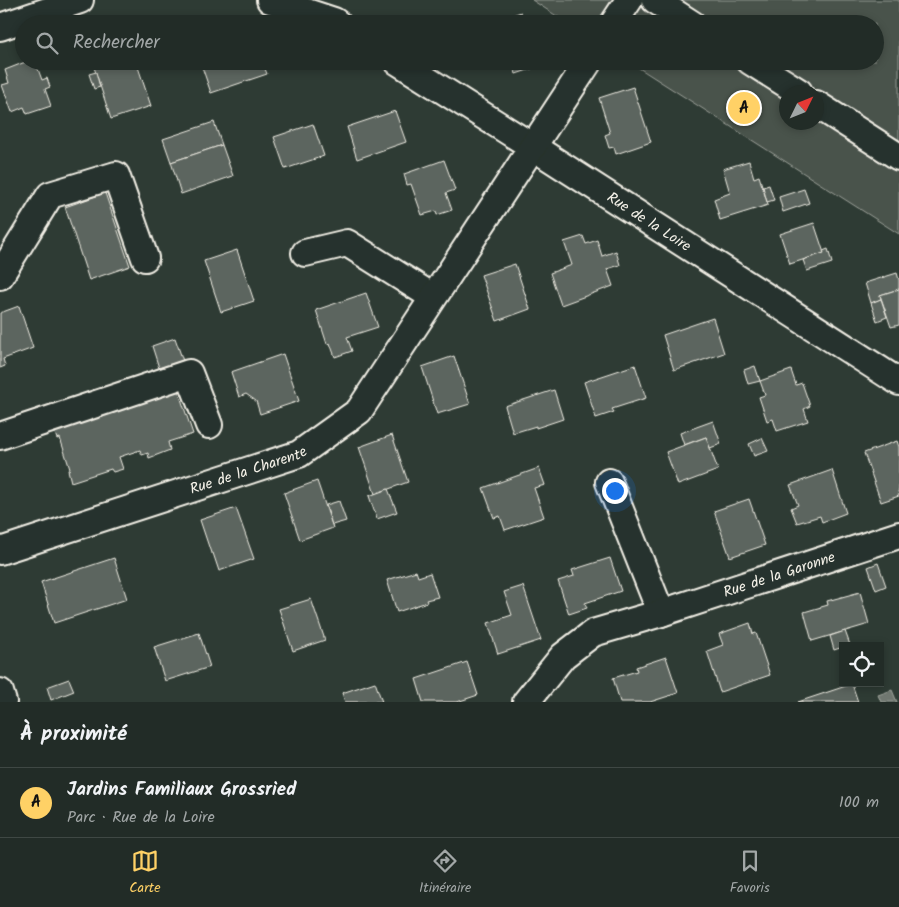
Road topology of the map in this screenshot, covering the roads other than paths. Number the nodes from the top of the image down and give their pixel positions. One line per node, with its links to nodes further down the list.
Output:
1 (80, 0): 5 (street)
2 (270, 0): 6 (street)
3 (629, 0): 7 (street)
4 (656, 0): 8 (street)
5 (36, 15)
6 (316, 15)
7 (619, 15)
8 (678, 15)
9 (15, 22): 10 (street)
10 (0, 27)
11 (412, 70): 16 (street, Rue de la Loire)
12 (583, 70): 16 (street, Rue de la Charente)
13 (764, 70): 14 (street)
14 (788, 85)
15 (824, 109): 17 (street)
16 (533, 147): 21 (street, Rue de la Charente); 22 (street, Rue de la Loire)
17 (899, 157)
18 (305, 254): 21 (street)
19 (145, 258): 20 (street)
20 (0, 276)
21 (433, 298): 27 (street, Rue de la Charente)
22 (899, 382)
23 (209, 425): 24 (street)
24 (0, 436)
25 (609, 482): 28 (street)
26 (899, 535): 28 (street, Rue de la Garonne)
27 (0, 551)
28 (661, 613): 31 (street, Rue de la Garonne)
29 (0, 692): 30 (street)
30 (3, 702)
31 (526, 702)

